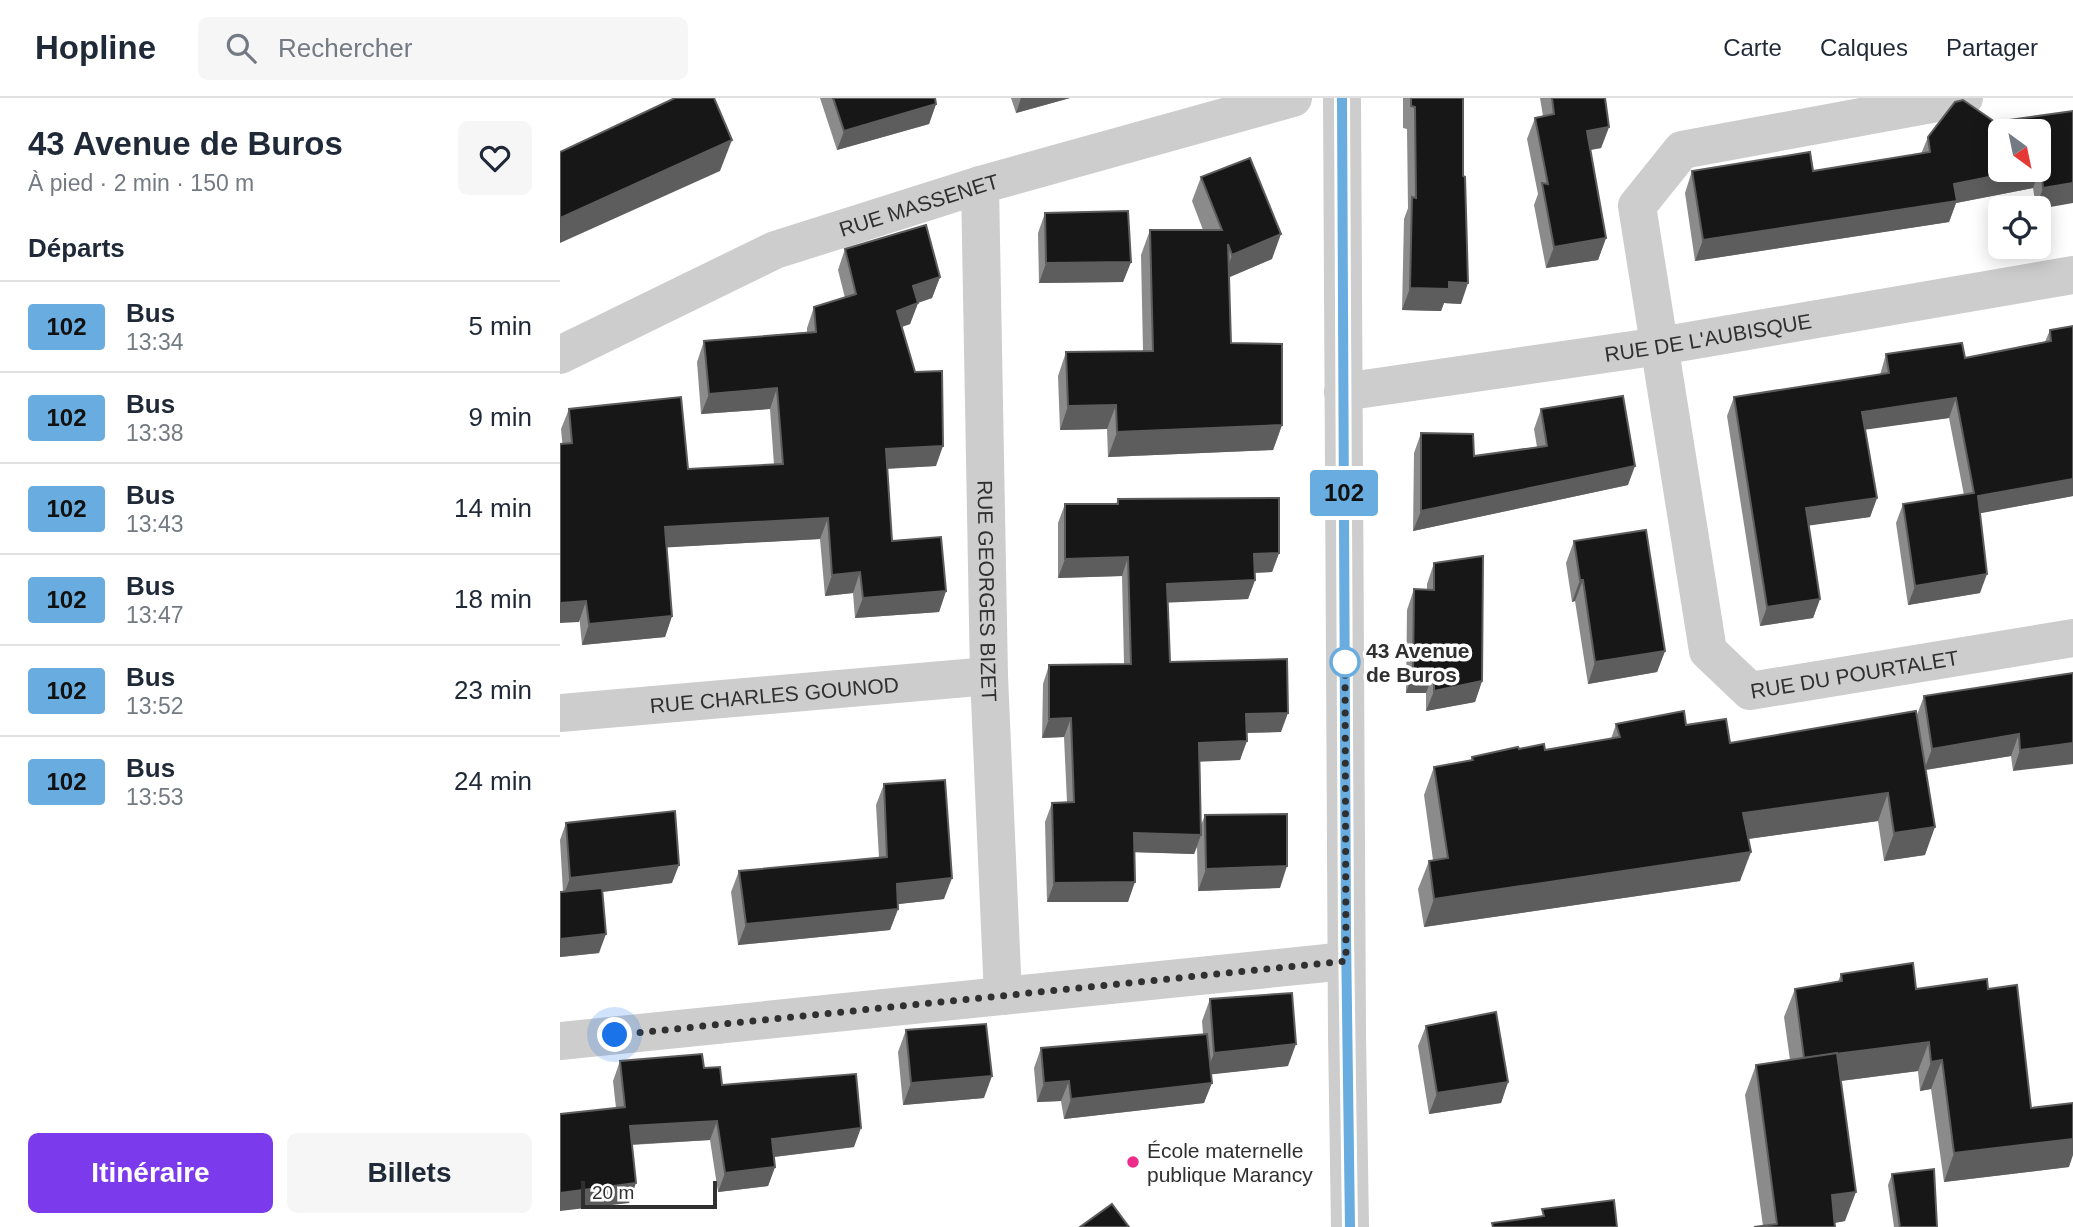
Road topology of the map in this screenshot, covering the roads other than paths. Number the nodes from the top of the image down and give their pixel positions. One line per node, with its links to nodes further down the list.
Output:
1 (1293, 98): 4 (street, RUE MASSENET)
2 (1342, 98): 8 (street)
3 (1964, 98): 6 (street)
4 (980, 185): 7 (street, RUE MASSENET); 10 (street, RUE GEORGES BIZET)
5 (2073, 275): 6 (street, RUE DE L'AUBISQUE)
6 (1660, 346): 8 (street, RUE DE L'AUBISQUE); 9 (street, RUE DU POURTALET)
7 (560, 355)
8 (1343, 391): 12 (street)
9 (2073, 638)
10 (989, 676): 11 (street, RUE CHARLES GOUNOD); 13 (street, RUE GEORGES BIZET)
11 (560, 713)
12 (1346, 961): 13 (street); 15 (street)
13 (1003, 996): 14 (street)
14 (560, 1041)
15 (1350, 1227)

